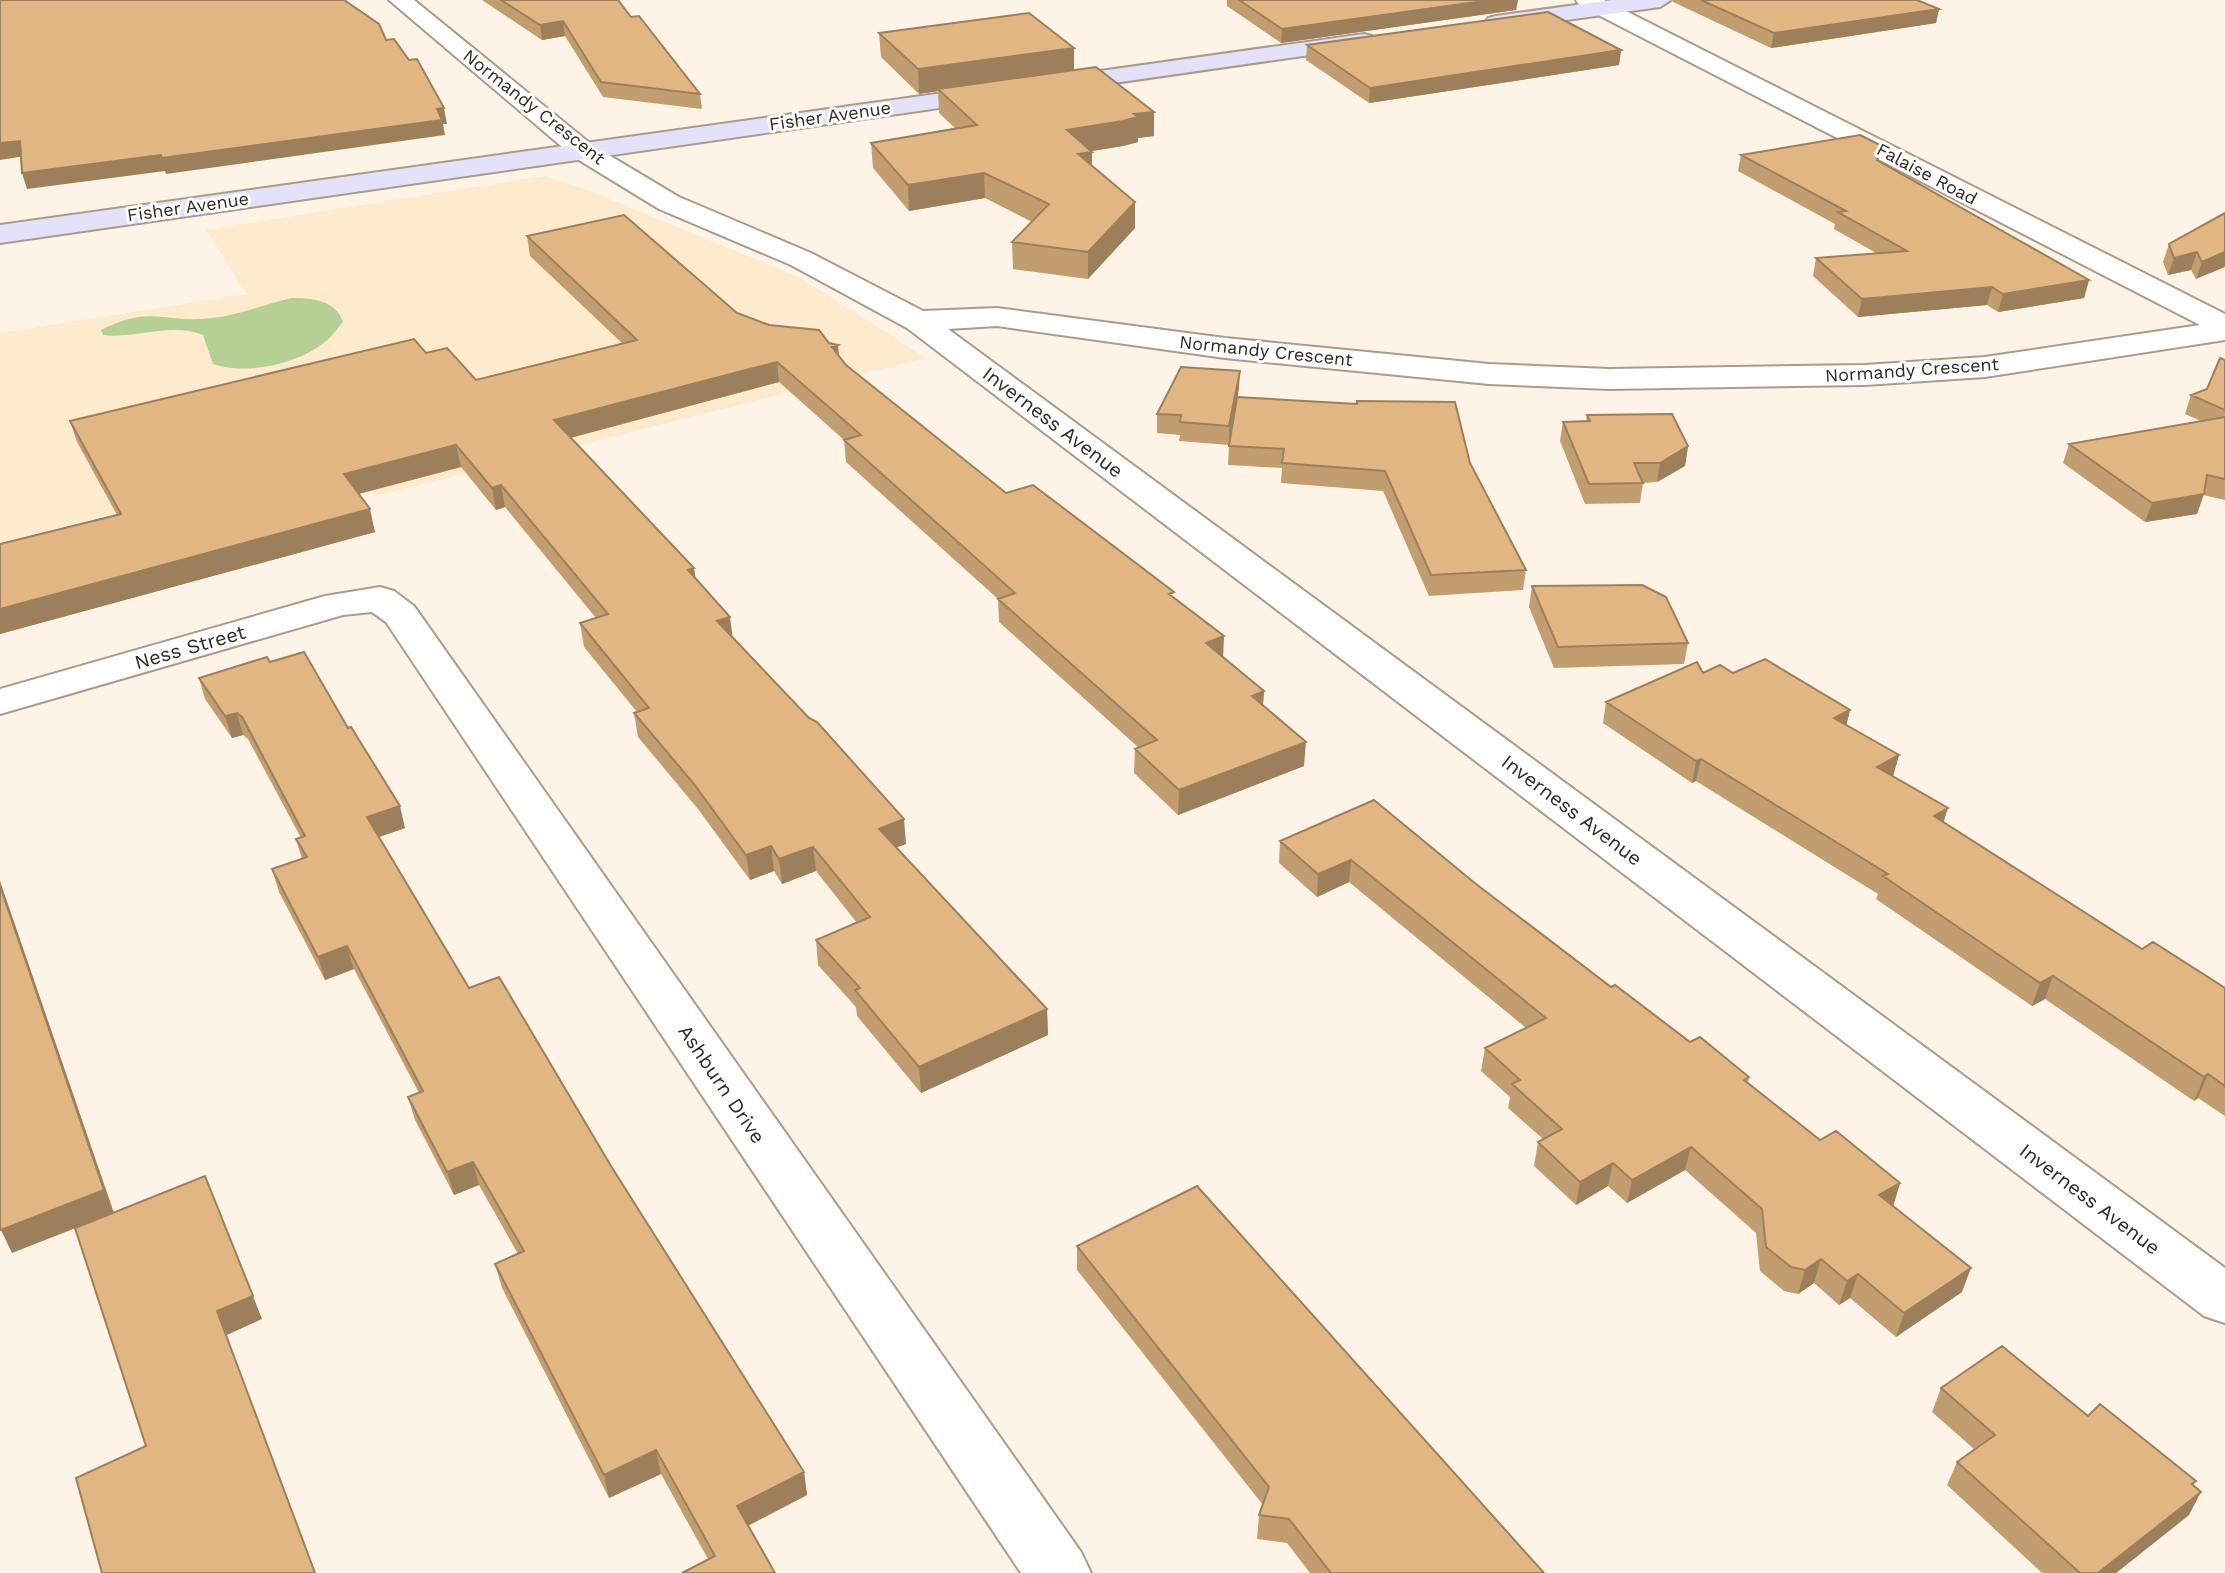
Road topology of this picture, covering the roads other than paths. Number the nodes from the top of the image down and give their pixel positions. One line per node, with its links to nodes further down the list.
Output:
1 (400, 0): 6 (street, Normandy Crescent)
2 (1660, 0): 3 (main road)
3 (1595, 4): 4 (main road); 9 (street, Falaise Road)
4 (1477, 25)
5 (1382, 39): 6 (main road, Fisher Avenue)
6 (583, 151): 7 (main road, Fisher Avenue); 8 (street, Normandy Crescent)
7 (0, 234)
8 (918, 321): 9 (street, Normandy Crescent); 12 (street, Inverness Avenue)
9 (2225, 329)
10 (380, 599): 11 (street, Ness Street); 13 (street, Ashburn Drive)
11 (0, 702)
12 (2225, 1300)
13 (1058, 1573)

